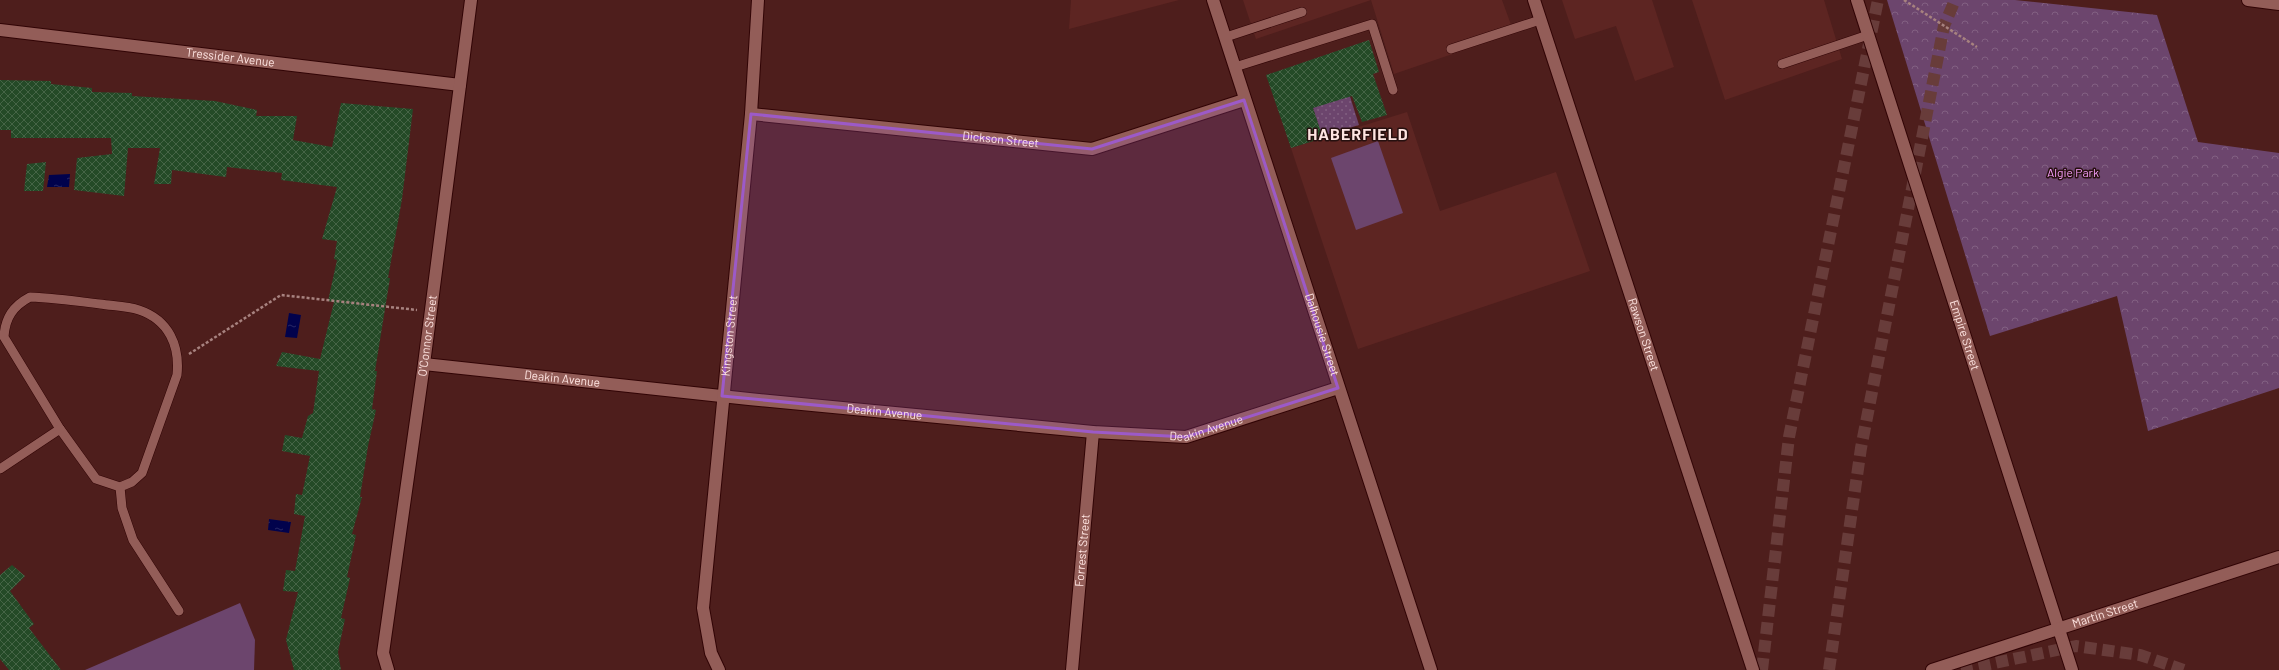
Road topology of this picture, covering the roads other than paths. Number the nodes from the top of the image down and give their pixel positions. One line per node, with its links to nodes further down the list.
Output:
1 (471, 0): 16 (street, O'Connor Street)
2 (758, 0): 19 (street, Kingston Street)
3 (1213, 0): 12 (street, Dalhousie Street)
4 (1534, 0): 9 (street, Rawson Street)
5 (1856, 0): 11 (street, Empire Street)
6 (2248, 0): 7 (street)
7 (2279, 4)
8 (1302, 12): 12 (lane)
9 (1540, 20): 13 (lane); 34 (street, Rawson Street)
10 (0, 30): 16 (street, Tressider Avenue)
11 (1868, 35): 14 (lane); 29 (street, Empire Street)
12 (1226, 37): 15 (street, Dalhousie Street)
13 (1451, 49)
14 (1782, 64)
15 (1235, 67): 17 (lane); 18 (street, Dalhousie Street)
16 (460, 85): 20 (street, O'Connor Street)
17 (1393, 90)
18 (1244, 100): 19 (street, Dickson Street); 21 (street, Dalhousie Street)
19 (751, 114): 22 (street, Kingston Street)
20 (424, 364): 22 (street, Deakin Avenue); 30 (street, O'Connor Street)
21 (1338, 388): 24 (street, Deakin Avenue); 33 (street, Dalhousie Street)
22 (722, 396): 24 (street, Deakin Avenue); 31 (street, Kingston Street)
23 (60, 429): 25 (lane); 26 (lane); 26 (lane)
24 (1093, 432): 32 (street, Forrest Street)
25 (0, 469)
26 (120, 487): 28 (lane)
27 (2279, 557): 29 (street, Martin Street)
28 (179, 610)
29 (2059, 629): 35 (street, Martin Street); 36 (street, Empire Street)
30 (388, 670)
31 (718, 670)
32 (1072, 670)
33 (1431, 670)
34 (1753, 670)
35 (1932, 670)
36 (2072, 670)

